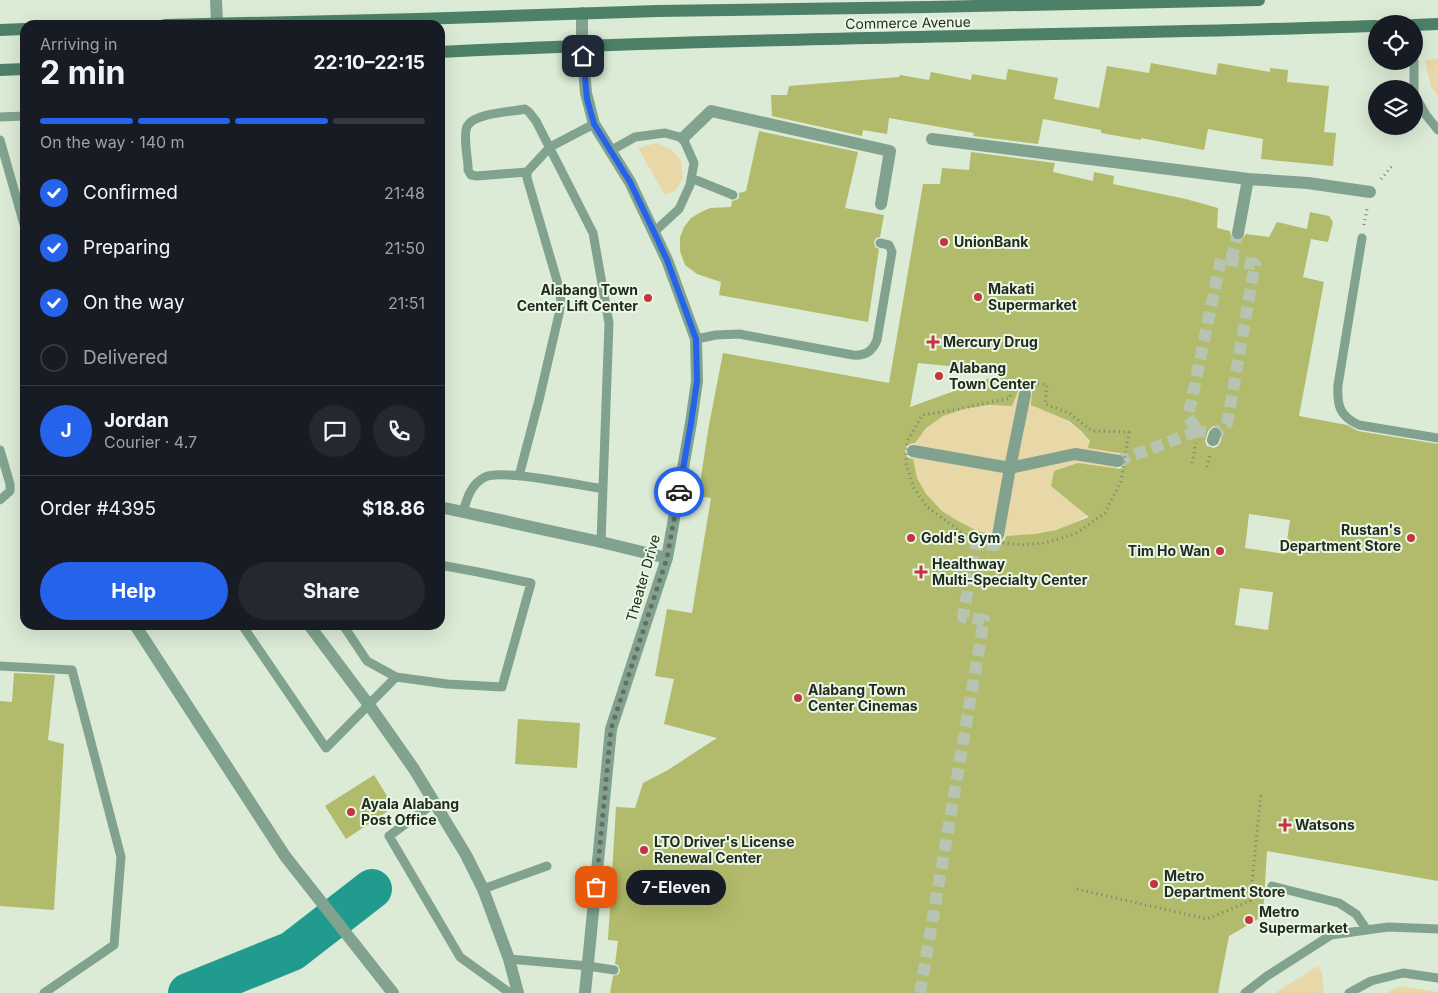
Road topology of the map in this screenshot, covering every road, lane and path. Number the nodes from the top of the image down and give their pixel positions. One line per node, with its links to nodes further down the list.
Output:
1 (216, 0): 6 (street)
2 (1259, 0): 3 (main road, Commerce Avenue)
3 (929, 4): 4 (main road, Commerce Avenue)
4 (657, 5): 5 (main road, Commerce Avenue)
5 (582, 13): 7 (main road, Commerce Avenue); 13 (street, Theater Drive)
6 (217, 20)
7 (350, 20)
8 (1438, 24): 9 (main road)
9 (1423, 25)
10 (1368, 26): 13 (main road, Commerce Avenue)
11 (0, 30): 12 (main road)
12 (20, 30)
13 (582, 45): 14 (main road, Commerce Avenue); 20 (street, Theater Drive)
14 (445, 52)
15 (20, 69): 16 (main road)
16 (0, 70)
17 (1414, 70): 21 (lane)
18 (20, 116): 19 (lane)
19 (0, 117)
20 (594, 124): 25 (lane); 26 (street, Theater Drive)
21 (1438, 130)
22 (682, 138): 26 (lane); 28 (lane); 32 (street)
23 (932, 139): 29 (street)
24 (0, 140): 33 (lane)
25 (550, 147): 27 (lane); 27 (lane); 48 (lane)
26 (610, 151): 34 (street, Theater Drive)
27 (527, 172): 47 (lane)
28 (691, 178): 31 (lane); 34 (lane)
29 (1248, 179): 30 (street); 35 (street)
30 (1370, 192): 36 (path)
31 (733, 195)
32 (882, 204)
33 (20, 210)
34 (654, 232): 38 (street, Theater Drive)
35 (1238, 233)
36 (1362, 238): 41 (lane)
37 (880, 243): 38 (lane)
38 (696, 339): 54 (street, Theater Drive)
39 (1025, 394): 46 (street)
40 (1197, 438): 45 (path)
41 (1438, 438)
42 (0, 450): 49 (lane)
43 (914, 451): 46 (street)
44 (1118, 461): 46 (street)
45 (1192, 463)
46 (1010, 468): 52 (street)
47 (519, 476): 48 (lane); 51 (lane)
48 (603, 489): 53 (lane)
49 (0, 500)
50 (445, 508): 51 (street)
51 (463, 512): 53 (street)
52 (998, 535)
53 (601, 542): 54 (street)
54 (667, 558): 72 (street, Theater Drive)
55 (445, 567): 61 (lane)
56 (138, 630): 75 (street)
57 (245, 630): 62 (lane)
58 (313, 630): 62 (street)
59 (346, 630): 61 (lane)
60 (0, 666): 76 (lane)
61 (396, 677): 62 (lane)
62 (369, 705): 64 (street)
63 (1261, 793): 68 (path)
64 (434, 803): 67 (street); 77 (lane)
65 (547, 866): 67 (lane)
66 (1272, 886): 70 (lane)
67 (483, 889): 71 (street)
68 (1077, 889)
69 (1438, 929): 70 (lane)
70 (1367, 930): 80 (lane)
71 (509, 960): 72 (lane); 78 (street)
72 (588, 966): 73 (lane); 79 (street, Theater Drive)
73 (614, 970)
74 (1438, 978): 81 (lane)
75 (389, 988)
76 (44, 993)
77 (510, 993)
78 (518, 993)
79 (585, 993)
80 (1245, 993)
81 (1349, 993)

